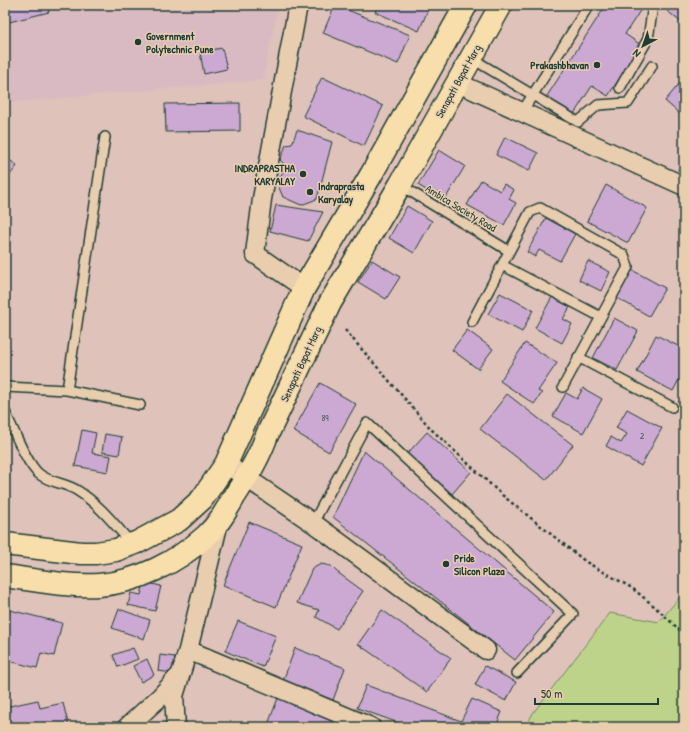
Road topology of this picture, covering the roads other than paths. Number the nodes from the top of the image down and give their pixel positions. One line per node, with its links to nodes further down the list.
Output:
1 (298, 5): 17 (street)
2 (466, 5): 17 (main road)
3 (501, 5): 6 (main road, Senapati Bapat Marg)
4 (588, 5): 10 (lane)
5 (653, 5): 9 (lane)
6 (471, 58): 8 (main road, Senapati Bapat Marg); 10 (lane)
7 (652, 66): 10 (lane)
8 (458, 83): 11 (street); 13 (main road, Senapati Bapat Marg)
9 (620, 88)
10 (532, 95): 11 (lane)
11 (522, 112): 14 (street)
12 (105, 137): 23 (lane)
13 (400, 185): 15 (lane, Ambica Society Road); 28 (main road, Senapati Bapat Marg)
14 (684, 186)
15 (509, 251): 16 (lane); 18 (lane)
16 (502, 265): 18 (lane); 19 (lane)
17 (304, 288): 27 (main road)
18 (601, 317): 20 (lane)
19 (472, 322)
20 (578, 357): 22 (lane); 25 (lane)
21 (5, 387): 23 (lane)
22 (564, 387)
23 (67, 390): 24 (lane)
24 (140, 405)
25 (672, 407)
26 (5, 412): 32 (lane)
27 (226, 464): 28 (street); 32 (main road)
28 (246, 478): 29 (main road, Senapati Bapat Marg); 30 (street)
29 (219, 522): 33 (main road, Senapati Bapat Marg); 34 (street)
30 (312, 523): 35 (street); 36 (lane)
31 (5, 544): 32 (main road)
32 (132, 544)
33 (5, 576)
34 (188, 650): 37 (street); 38 (street)
35 (486, 650)
36 (518, 674)
37 (180, 675): 39 (street); 40 (street)
38 (339, 721): 41 (street)
39 (126, 727)
40 (176, 727)
41 (371, 727)

